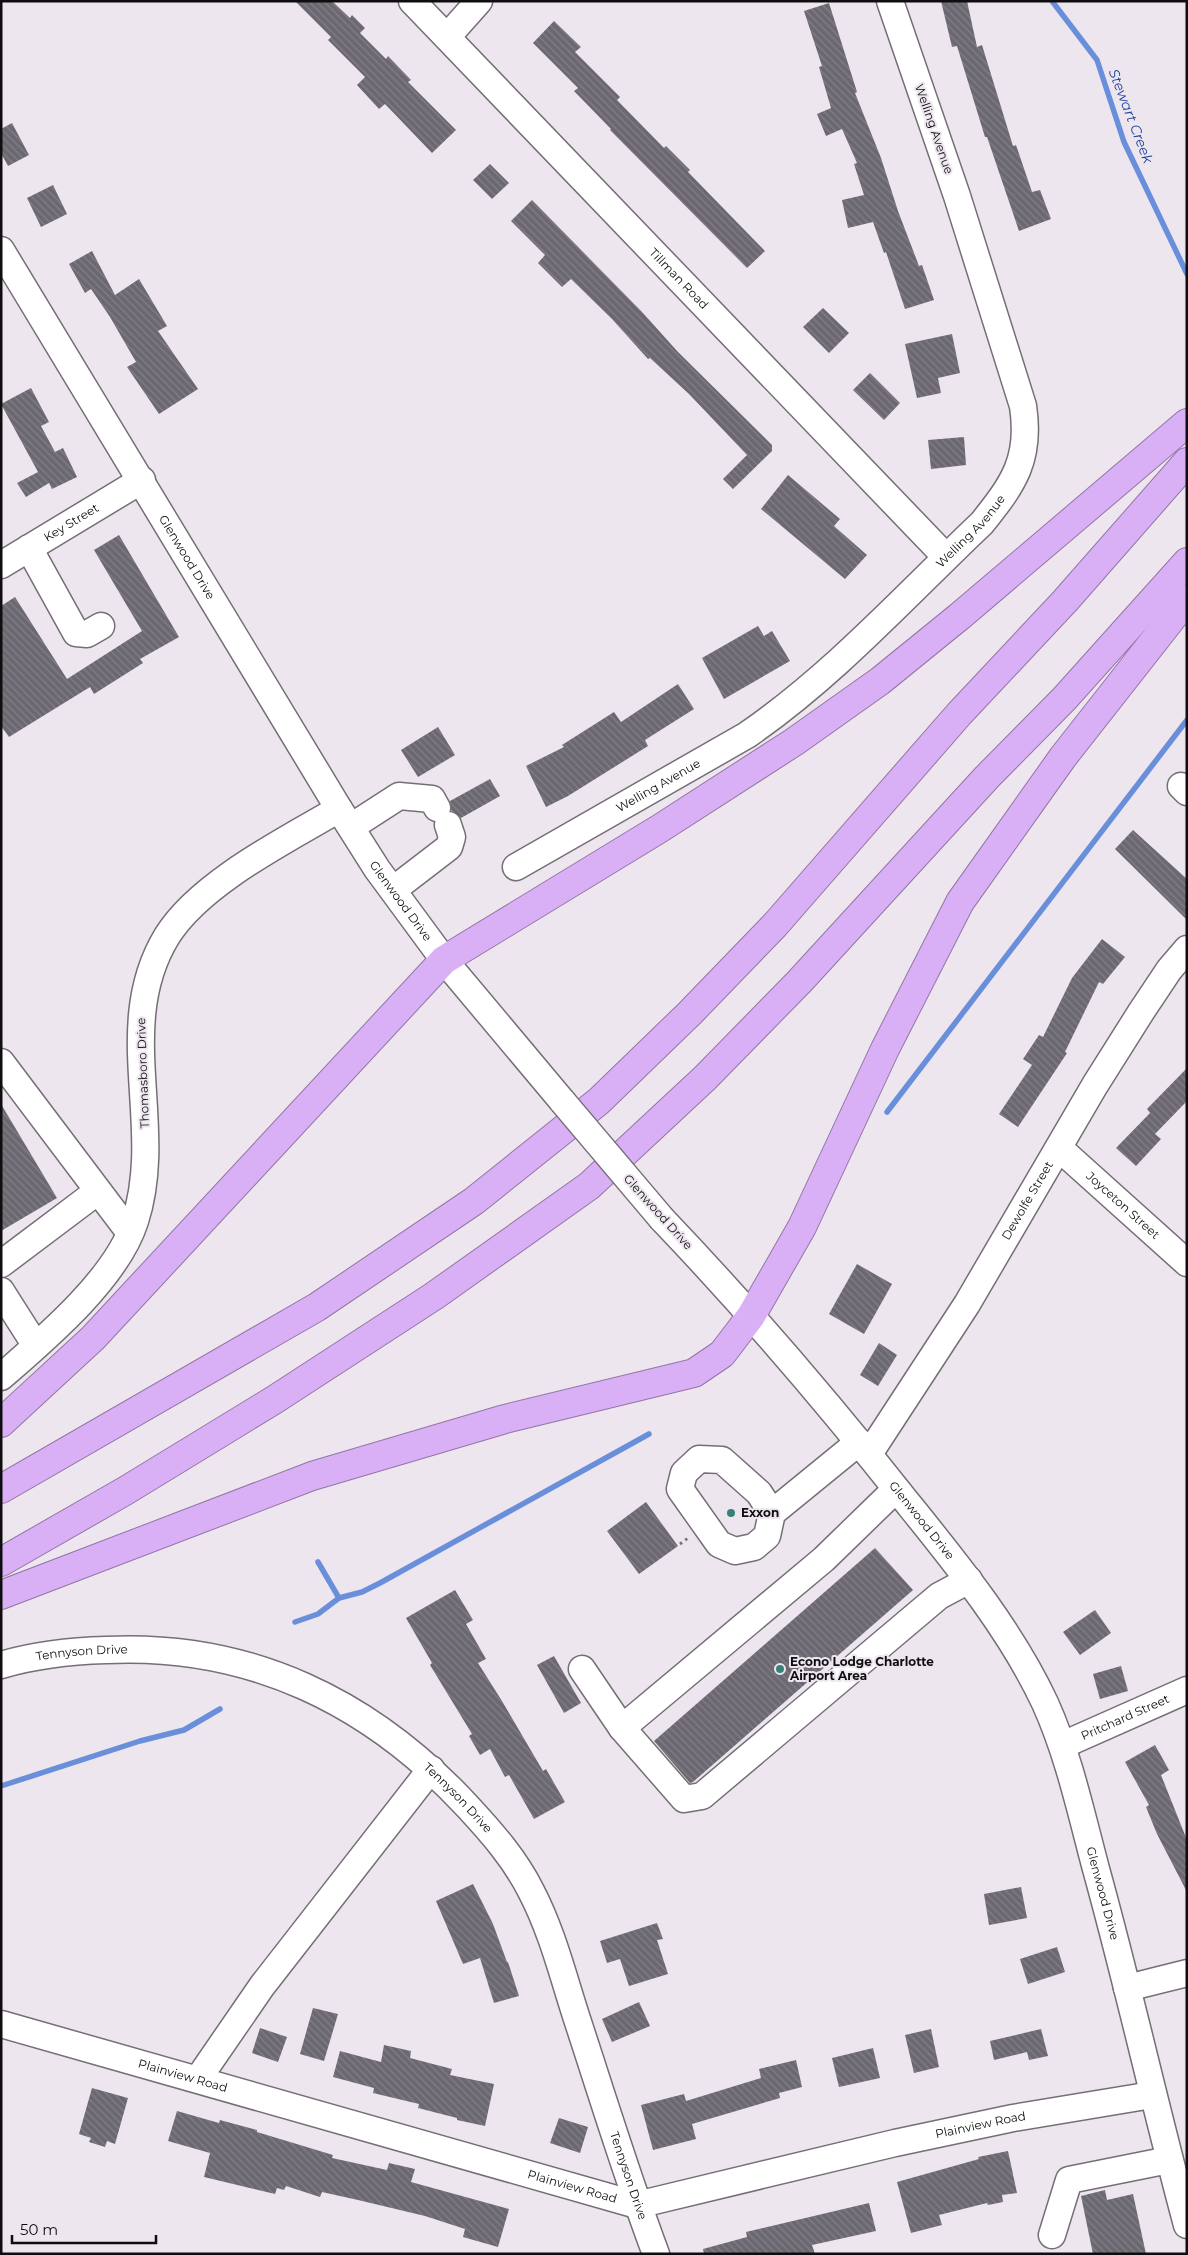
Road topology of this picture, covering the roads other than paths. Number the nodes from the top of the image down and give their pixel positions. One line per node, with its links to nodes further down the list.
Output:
1 (412, 1): 4 (street, Tillman Road)
2 (479, 1): 4 (street)
3 (890, 1): 10 (street, Welling Avenue)
4 (447, 37): 10 (street, Tillman Road)
5 (1, 250): 8 (street, Glenwood Drive)
6 (1187, 423): 19 (highway)
7 (1187, 462): 32 (highway)
8 (142, 480): 9 (street, Key Street); 15 (street, Glenwood Drive)
9 (29, 548): 12 (street, Key Street); 14 (street)
10 (946, 557): 16 (street, Welling Avenue)
11 (1187, 562): 35 (highway)
12 (1, 565)
13 (1187, 599): 27 (highway)
14 (100, 626)
15 (345, 818): 17 (street, Glenwood Drive); 17 (street, Thomasboro Drive); 23 (street, Thomasboro Drive)
16 (516, 868)
17 (393, 890): 19 (street, Glenwood Drive)
18 (1187, 949): 21 (street, Dewolfe Street)
19 (444, 960): 27 (street, Glenwood Drive, bridge); 30 (highway)
20 (1, 1062): 22 (street)
21 (1059, 1148): 24 (street, Joyceton Street); 31 (street, Dewolfe Street)
22 (98, 1191): 23 (street); 25 (street)
23 (130, 1233): 28 (street, Thomasboro Drive)
24 (1187, 1263)
25 (1, 1264)
26 (1, 1291): 28 (street)
27 (751, 1316): 31 (street, Glenwood Drive); 37 (highway)
28 (36, 1346): 29 (street, Thomasboro Drive)
29 (1, 1377)
30 (1, 1423)
31 (864, 1448): 33 (street, Glenwood Drive); 34 (street, Dewolfe Street)
32 (1, 1489)
33 (896, 1489): 36 (street, Glenwood Drive); 41 (street)
34 (772, 1513)
35 (1, 1562)
36 (969, 1580): 41 (street); 42 (street, Glenwood Drive)
37 (1, 1595)
38 (1, 1665): 43 (street, Tennyson Drive)
39 (582, 1669): 41 (street)
40 (1187, 1690): 42 (street, Pritchard Street)
41 (622, 1728)
42 (1063, 1745): 45 (street, Glenwood Drive)
43 (431, 1769): 47 (street); 50 (street, Tennyson Drive)
44 (1187, 1973): 45 (street)
45 (1127, 1988): 48 (street, Glenwood Drive)
46 (1, 2024): 47 (street, Plainview Road)
47 (198, 2079): 50 (street, Plainview Road)
48 (1152, 2096): 49 (street, Glenwood Drive); 50 (street, Plainview Road)
49 (1169, 2160): 51 (street, Glenwood Drive); 52 (street)
50 (638, 2205): 53 (street, Tennyson Drive)
51 (1187, 2226)
52 (1052, 2235)
53 (656, 2254)

